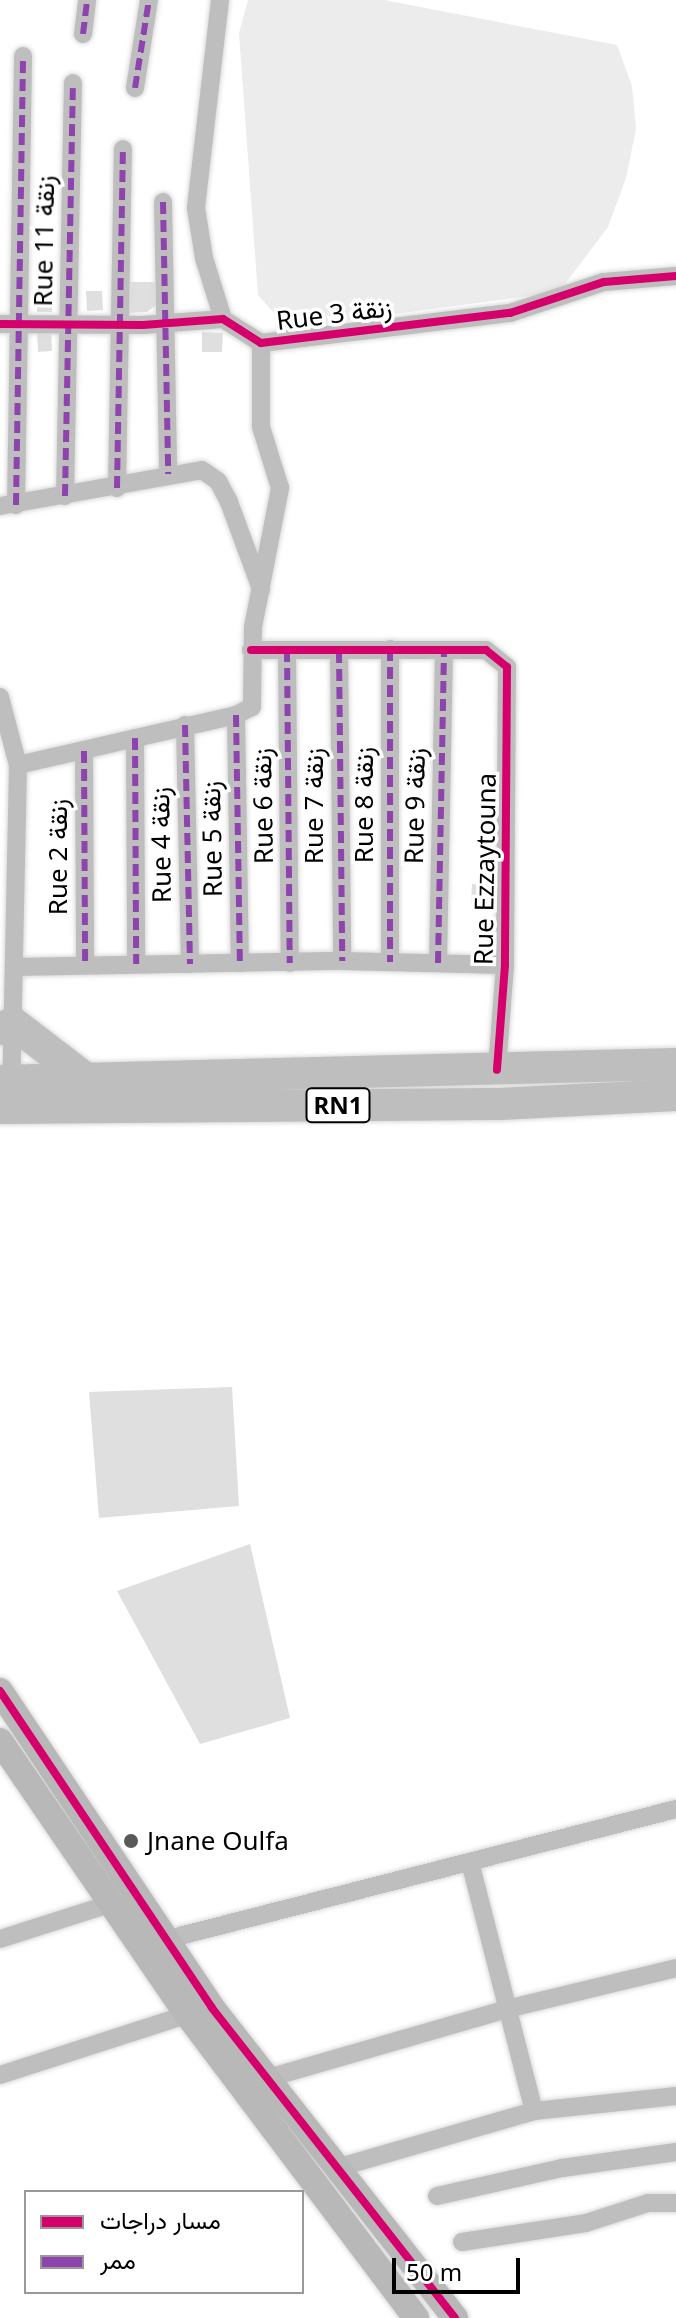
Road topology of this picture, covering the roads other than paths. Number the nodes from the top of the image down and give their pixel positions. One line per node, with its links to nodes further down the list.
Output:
1 (87, 0): 4 (street)
2 (149, 0): 7 (street)
3 (220, 0): 11 (street)
4 (83, 34)
5 (23, 56): 13 (street)
6 (73, 83): 12 (street, Rue 11 زنقة)
7 (135, 88)
8 (123, 149): 14 (street)
9 (163, 202): 15 (street)
10 (676, 276): 16 (street, Rue 3 زنقة)
11 (223, 319): 15 (street); 16 (street, Rue 3 زنقة)
12 (69, 323): 13 (street); 14 (street); 19 (street, Rue 11 زنقة)
13 (8, 324): 20 (street)
14 (118, 324): 15 (street); 18 (street)
15 (167, 324): 17 (street)
16 (261, 343): 21 (street)
17 (168, 474): 18 (street); 21 (street)
18 (117, 488): 19 (street)
19 (65, 496): 20 (street)
20 (8, 505)
21 (262, 589): 23 (street)
22 (390, 649): 25 (street); 26 (street); 34 (street, Rue 8 زنقة)
23 (251, 650): 24 (street); 28 (street)
24 (287, 650): 26 (street); 37 (street, Rue 6 زنقة)
25 (444, 650): 38 (street, Rue 9 زنقة); 41 (street, Rue Ezzaytouna)
26 (339, 651): 33 (street, Rue 7 زنقة)
27 (0, 697): 32 (street)
28 (236, 715): 29 (street); 36 (street, Rue 5 زنقة)
29 (185, 725): 30 (street); 40 (street, Rue 4 زنقة)
30 (135, 738): 31 (street); 39 (street)
31 (84, 751): 32 (street); 35 (street, Rue 2 زنقة)
32 (18, 765): 42 (street)
33 (342, 961): 34 (street); 37 (street)
34 (390, 962): 38 (street)
35 (85, 963): 39 (street); 42 (street)
36 (240, 963): 37 (street); 40 (street)
37 (290, 963)
38 (438, 963): 41 (street)
39 (136, 964): 40 (street)
40 (190, 964)
41 (505, 965): 45 (street, Rue Ezzaytouna)
42 (16, 967): 43 (street)
43 (6, 1026): 46 (highway); 47 (street)
44 (676, 1064): 45 (highway, RN1)
45 (497, 1070): 46 (highway, RN1)
46 (86, 1079): 47 (highway, RN1)
47 (6, 1094): 48 (highway, RN1)
48 (676, 1095)
49 (0, 1691): 55 (street)
50 (0, 1741): 53 (street)
51 (676, 1809): 52 (street)
52 (470, 1862): 55 (street); 58 (street)
53 (110, 1904): 54 (street); 59 (street)
54 (0, 1939)
55 (168, 1939): 57 (street)
56 (676, 1968): 58 (street)
57 (212, 2008): 59 (street); 61 (street)
58 (507, 2009): 61 (street); 63 (street)
59 (187, 2014): 60 (street); 61 (street)
60 (0, 2075)
61 (254, 2083): 65 (street); 69 (street)
62 (676, 2096): 63 (street)
63 (534, 2111): 65 (street)
64 (676, 2152): 66 (street)
65 (340, 2167): 70 (street)
66 (437, 2196)
67 (676, 2203): 68 (street)
68 (462, 2242)
69 (416, 2318)
70 (455, 2318)

